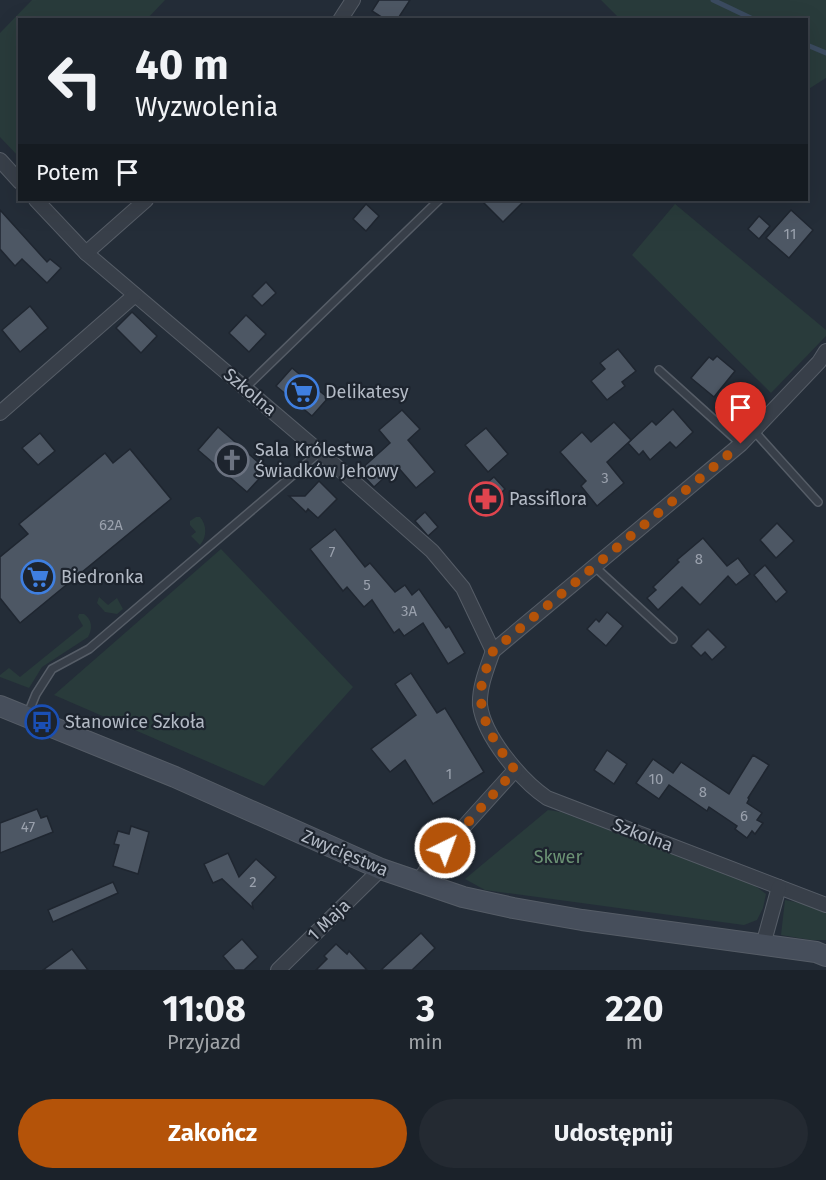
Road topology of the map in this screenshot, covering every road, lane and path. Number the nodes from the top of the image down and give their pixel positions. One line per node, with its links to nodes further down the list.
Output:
1 (353, 0): 2 (street)
2 (341, 18)
3 (0, 160): 4 (street)
4 (18, 180)
5 (37, 201): 8 (street, Szkolna)
6 (145, 201): 8 (street)
7 (438, 201): 12 (lane)
8 (86, 252): 9 (street, Szkolna)
9 (135, 295): 12 (street, Szkolna); 13 (street)
10 (826, 351): 14 (street)
11 (659, 370): 15 (lane)
12 (245, 388): 16 (street, Szkolna)
13 (0, 413)
14 (754, 431): 15 (street); 17 (lane)
15 (741, 444): 18 (street)
16 (320, 452): 20 (street, Szkolna); 22 (lane)
17 (818, 502)
18 (595, 567): 19 (lane); 20 (street)
19 (673, 639)
20 (493, 651): 23 (street, Szkolna)
21 (0, 706): 22 (main road, Zwycięstwa)
22 (27, 716): 24 (main road, Zwycięstwa)
23 (515, 770): 25 (street); 26 (street, Szkolna)
24 (381, 869): 25 (main road, Zwycięstwa); 30 (street, 1 Maja)
25 (418, 882): 28 (main road, Zwycięstwa)
26 (779, 887): 27 (street, Szkolna); 28 (street)
27 (826, 905)
28 (763, 945): 29 (main road, Zwycięstwa)
29 (823, 953)
30 (278, 970)

